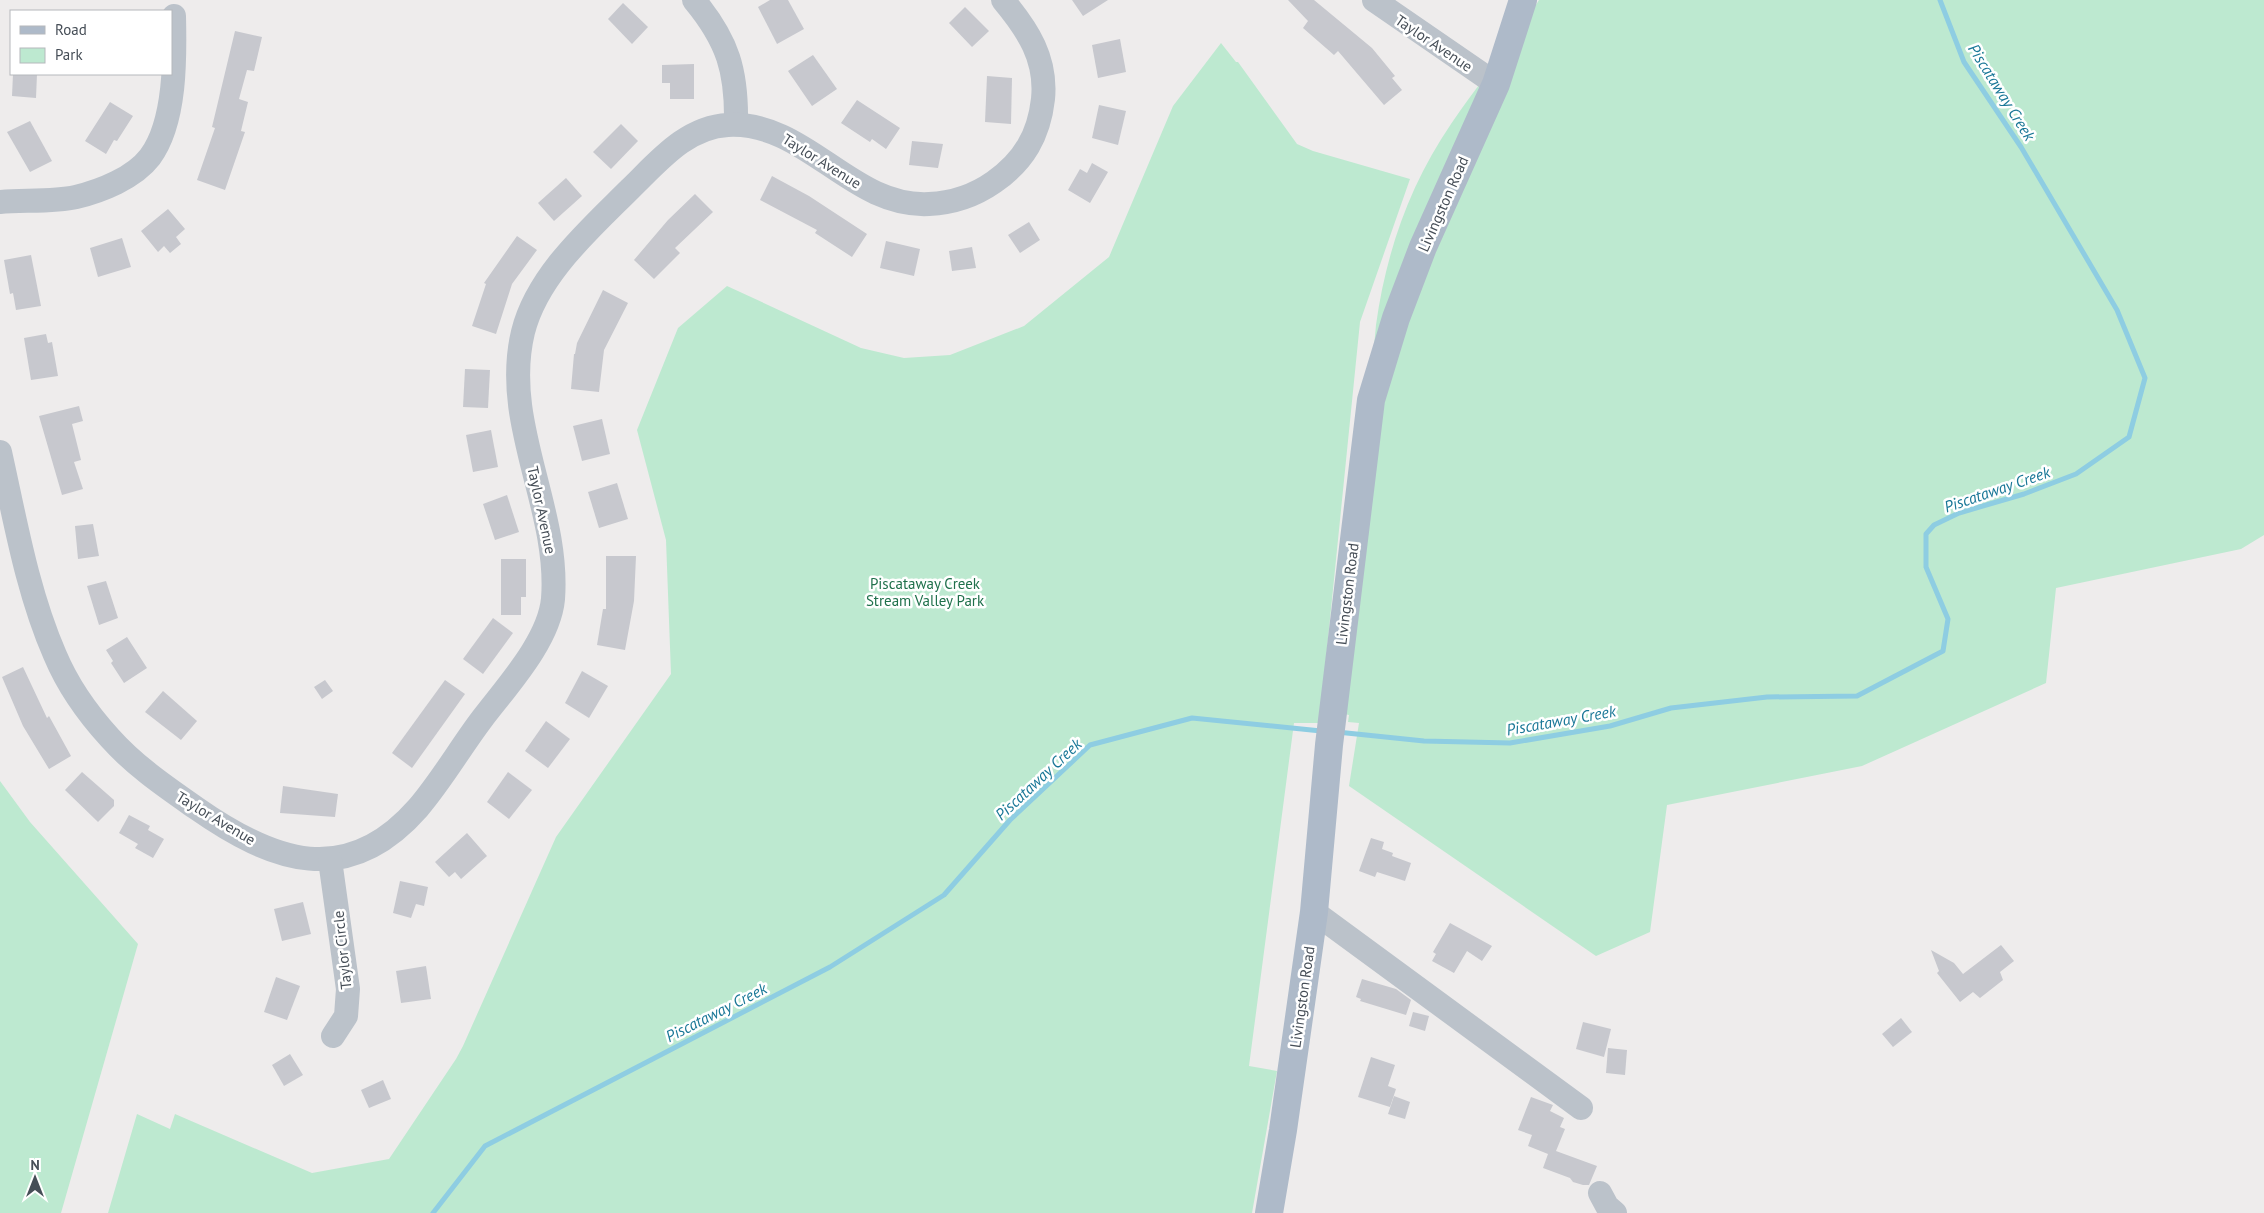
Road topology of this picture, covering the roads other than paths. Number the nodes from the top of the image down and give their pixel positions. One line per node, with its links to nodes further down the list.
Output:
1 (694, 0): 7 (street)
2 (1003, 0): 7 (street, Taylor Avenue)
3 (1374, 0): 6 (street, Taylor Avenue)
4 (1523, 0): 6 (main road, Livingston Road)
5 (174, 16): 8 (street)
6 (1496, 84): 11 (main road, Livingston Road)
7 (736, 124): 10 (street, Taylor Avenue)
8 (0, 202)
9 (0, 452): 10 (street, Taylor Avenue)
10 (330, 860): 12 (street, Taylor Circle)
11 (1314, 912): 13 (street); 15 (main road, Livingston Road)
12 (333, 1036)
13 (1581, 1108)
14 (1600, 1193): 16 (street)
15 (1269, 1213)
16 (1615, 1213)

